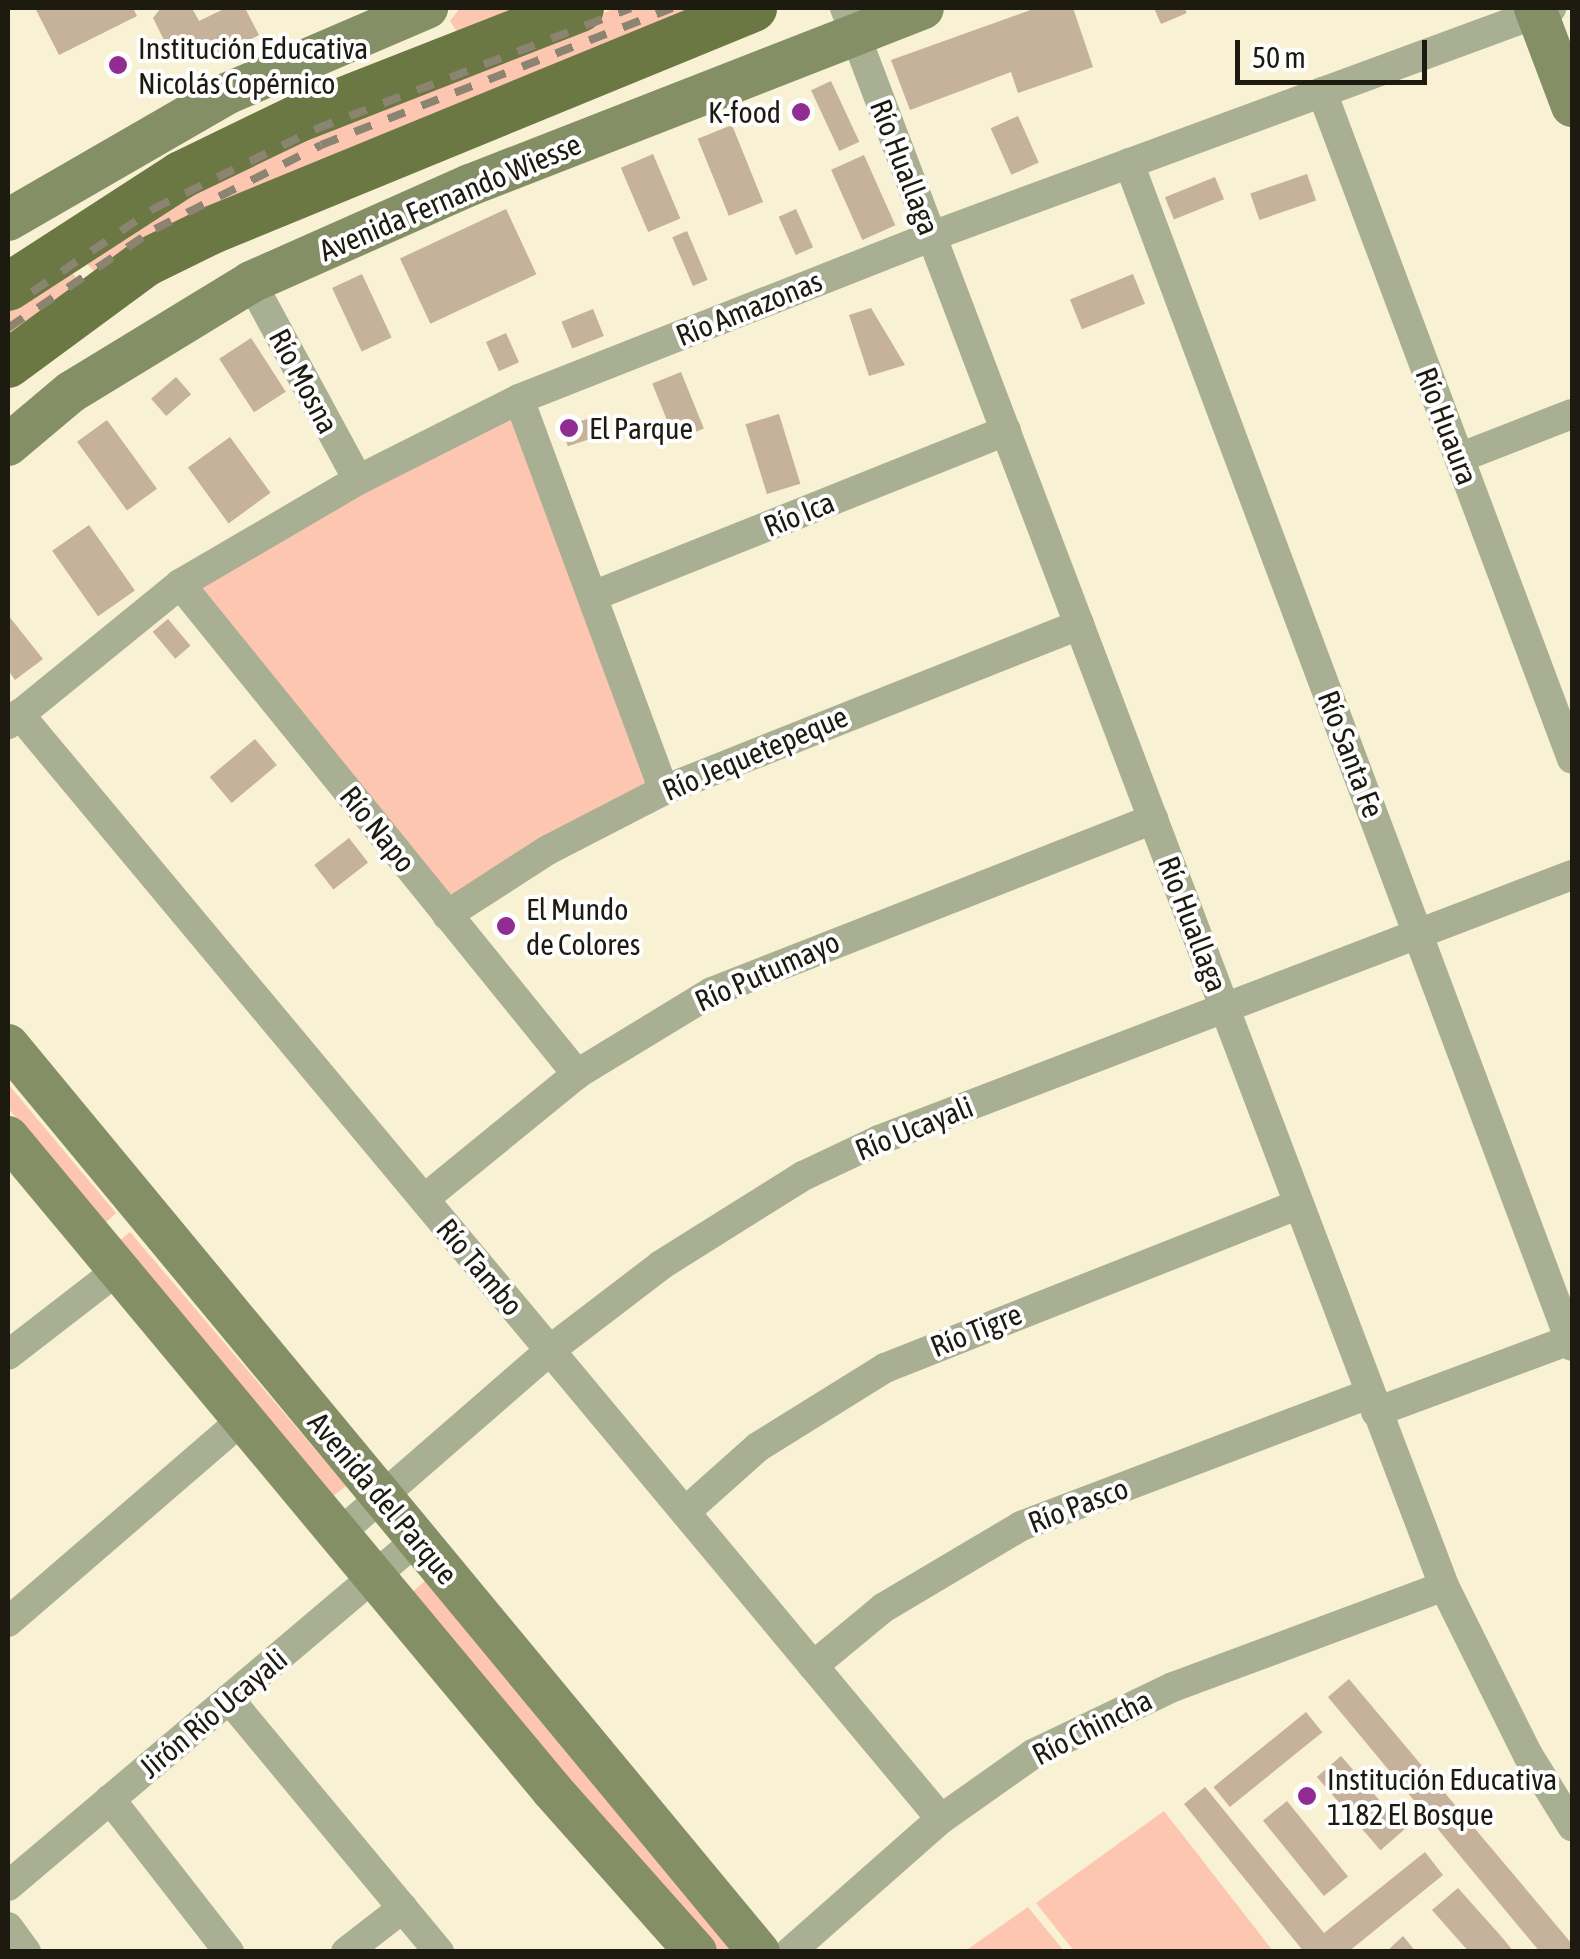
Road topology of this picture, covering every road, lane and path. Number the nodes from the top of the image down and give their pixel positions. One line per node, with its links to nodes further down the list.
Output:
1 (427, 8): 10 (main road)
2 (580, 8): 13 (main road)
3 (753, 8): 14 (main road, Avenida Fernando Wiesse)
4 (923, 8): 6 (main road, Avenida Fernando Wiesse)
5 (1541, 9): 7 (street, Río Amazonas); 8 (main road)
6 (850, 21): 11 (street, Río Huallaga); 12 (main road, Avenida Fernando Wiesse)
7 (1322, 92): 9 (street, Río Amazonas); 19 (street, Río Huaura)
8 (1572, 106)
9 (1129, 163): 11 (street, Río Amazonas); 30 (street, Río Santa Fe)
10 (8, 220)
11 (932, 236): 15 (street, Río Amazonas); 17 (street, Río Huallaga)
12 (251, 282): 18 (main road, Avenida Fernando Wiesse); 20 (street, Río Mosna)
13 (8, 287)
14 (8, 364)
15 (519, 398): 20 (street, Río Amazonas); 22 (street)
16 (1572, 414): 19 (street)
17 (1006, 431): 22 (street, Río Ica); 23 (street, Río Huallaga)
18 (8, 445)
19 (1460, 458): 25 (street, Río Huaura)
20 (358, 480): 21 (street, Río Amazonas)
21 (180, 584): 24 (street, Río Amazonas); 29 (street, Río Napo)
22 (593, 596): 26 (street)
23 (1079, 625): 26 (street, Río Jequetepeque); 27 (street, Río Huallaga)
24 (13, 719): 35 (street, Río Tambo)
25 (1572, 759)
26 (664, 790): 29 (street, Río Jequetepeque)
27 (1153, 819): 31 (street, Río Huallaga); 33 (street, Río Putumayo)
28 (1572, 875): 30 (street, Río Ucayali)
29 (447, 915): 33 (street, Río Napo)
30 (1418, 934): 31 (street, Río Ucayali); 38 (street, Río Santa Fe)
31 (1224, 1008): 36 (street, Río Huallaga); 39 (street, Río Ucayali)
32 (8, 1045): 43 (main road, Avenida del Parque)
33 (577, 1074): 35 (street, Río Putumayo)
34 (8, 1136): 37 (main road, Avenida del Parque)
35 (424, 1199): 39 (street, Río Tambo)
36 (1299, 1204): 41 (street, Río Huallaga); 44 (street, Río Tigre)
37 (118, 1270): 40 (street); 42 (main road, Avenida del Parque)
38 (1572, 1341): 41 (street, Río Pasco)
39 (550, 1350): 43 (street, Río Ucayali); 44 (street, Río Tambo)
40 (8, 1355)
41 (1372, 1403): 48 (street, Río Huallaga); 50 (street, Río Pasco)
42 (244, 1418): 45 (main road, Avenida del Parque); 49 (street)
43 (381, 1496): 45 (street, Río Ucayali); 46 (main road, Avenida del Parque)
44 (684, 1512): 50 (street, Río Tambo)
45 (341, 1532): 47 (main road, Avenida del Parque)
46 (418, 1540): 47 (street, Jirón Río Ucayali); 63 (main road, Avenida del Parque)
47 (376, 1574): 51 (street, Jirón Río Ucayali); 62 (main road, Avenida del Parque)
48 (1444, 1586): 53 (street, Río Chincha); 54 (street, Río Huallaga)
49 (8, 1622)
50 (813, 1666): 53 (street, Río Tambo)
51 (229, 1699): 52 (street, Jirón Río Ucayali); 56 (street)
52 (110, 1799): 55 (street, Jirón Río Ucayali); 59 (street)
53 (941, 1819): 64 (street, Río Chincha)
54 (1572, 1826)
55 (8, 1886)
56 (402, 1908): 60 (street); 61 (street)
57 (8, 1927): 58 (street)
58 (26, 1952)
59 (229, 1952)
60 (346, 1952)
61 (439, 1952)
62 (696, 1952)
63 (759, 1952)
64 (790, 1952)

